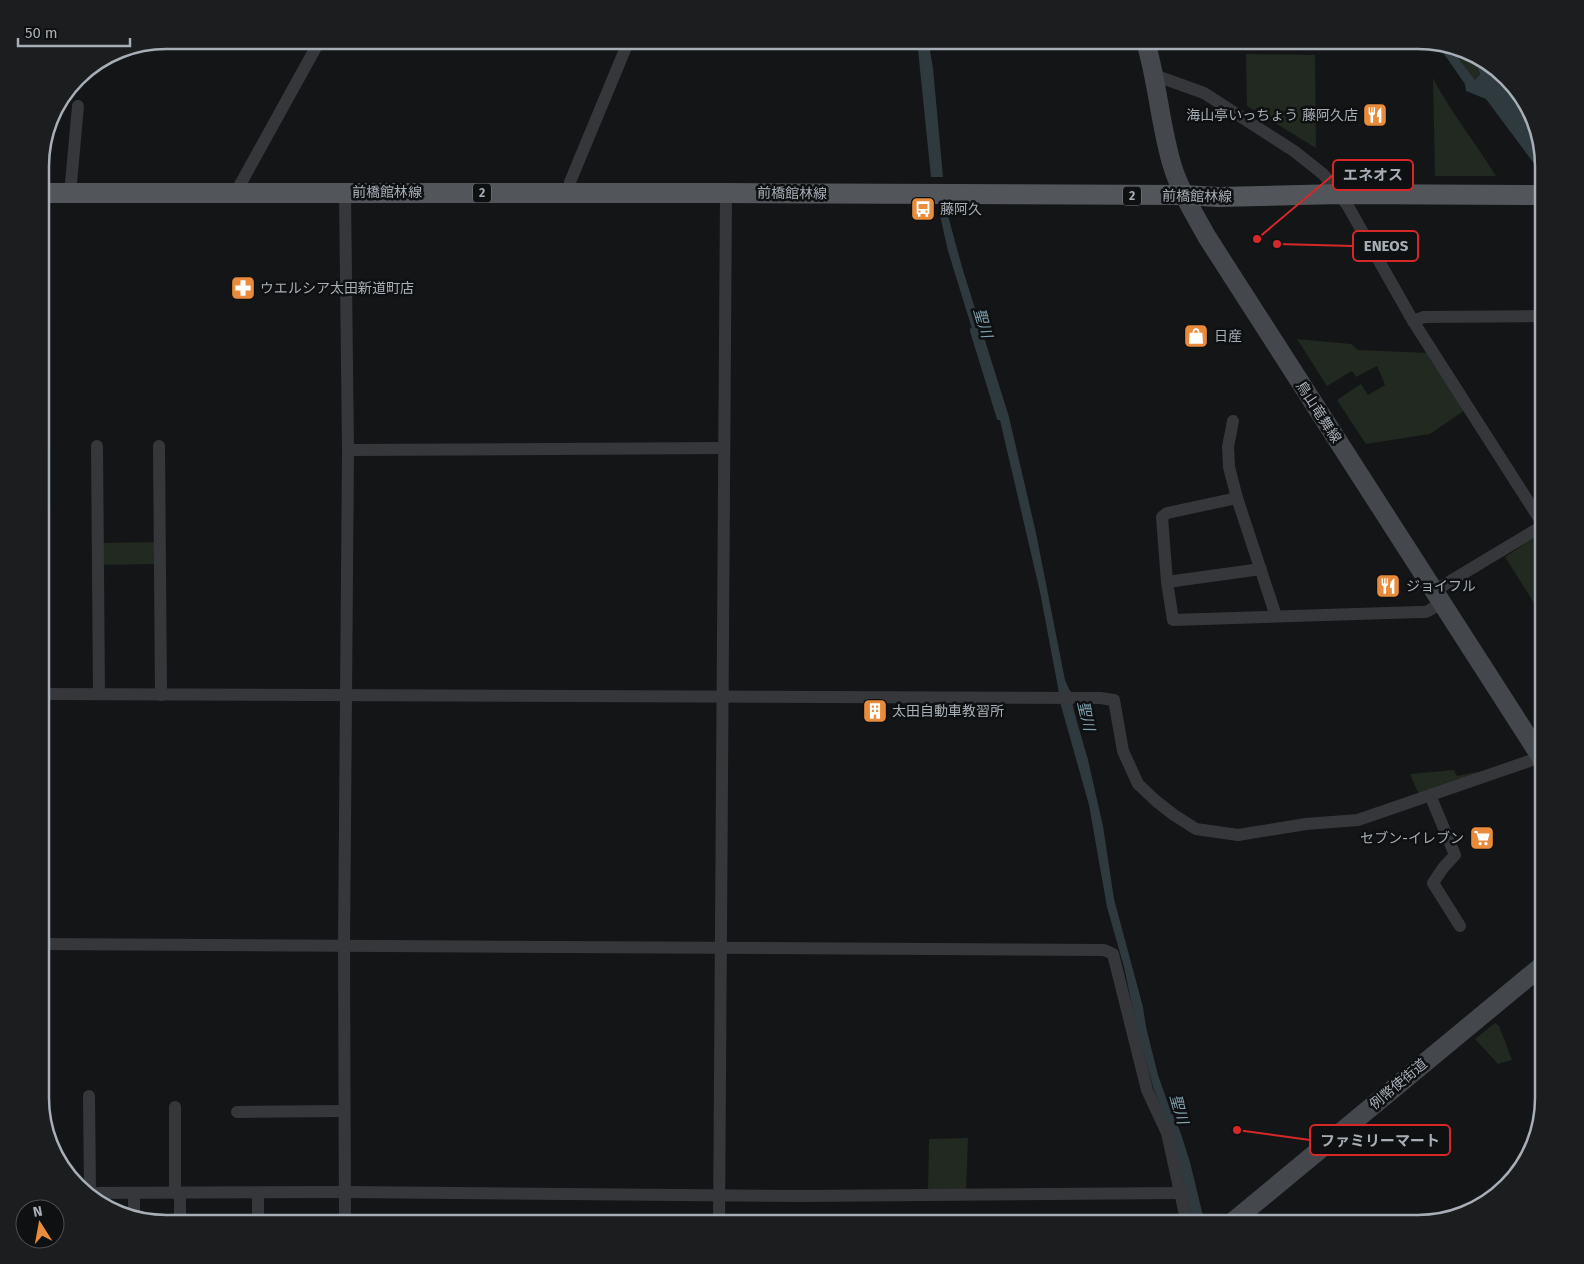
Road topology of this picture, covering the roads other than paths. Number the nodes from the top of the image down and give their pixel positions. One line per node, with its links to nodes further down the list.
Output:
1 (315, 49): 6 (street)
2 (624, 49): 10 (street)
3 (1147, 49): 4 (main road, 鳥山竜舞線)
4 (1154, 74): 12 (street); 13 (main road, 鳥山竜舞線)
5 (78, 106): 11 (street)
6 (236, 192): 7 (main road, 前橋館林線 / 2); 11 (main road, 前橋館林線 / 2)
7 (346, 192): 10 (main road, 前橋館林線 / 2); 21 (street)
8 (726, 192): 10 (main road, 前橋館林線 / 2); 13 (main road, 前橋館林線 / 2); 20 (street)
9 (49, 193): 11 (main road, 前橋館林線 / 2)
10 (569, 193)
11 (70, 194)
12 (1340, 194): 13 (main road, 前橋館林線 / 2); 14 (main road, 前橋館林線 / 2); 16 (street)
13 (1184, 195): 27 (main road, 鳥山竜舞線)
14 (1535, 195)
15 (1535, 316): 16 (street)
16 (1413, 321): 23 (street)
17 (1233, 421): 22 (street)
18 (98, 446): 30 (street)
19 (159, 446): 31 (street)
20 (724, 448): 21 (street); 33 (street)
21 (348, 450): 32 (street)
22 (1237, 498): 25 (street); 26 (street)
23 (1535, 511)
24 (1535, 531): 27 (street)
25 (1261, 569): 26 (street); 28 (street)
26 (1167, 582): 28 (street)
27 (1438, 597): 28 (street); 34 (main road, 鳥山竜舞線)
28 (1276, 616)
29 (49, 694): 30 (street)
30 (99, 694): 31 (street)
31 (162, 694): 32 (street)
32 (346, 695): 33 (street); 39 (street)
33 (722, 697): 36 (street); 40 (street)
34 (1535, 748)
35 (1535, 762): 36 (street)
36 (1430, 795): 37 (street)
37 (1460, 926)
38 (49, 944): 39 (street)
39 (344, 947): 40 (street); 44 (street)
40 (722, 947): 52 (street); 53 (street)
41 (1535, 971): 60 (main road, 例幣使街道)
42 (89, 1096): 46 (street)
43 (175, 1108): 50 (street)
44 (343, 1110): 45 (street); 47 (street)
45 (237, 1112)
46 (86, 1184)
47 (345, 1192): 51 (street); 53 (street); 57 (street)
48 (97, 1193): 49 (street)
49 (134, 1193): 50 (street); 54 (street)
50 (178, 1193): 51 (street); 55 (street)
51 (258, 1193): 56 (street)
52 (1181, 1193): 53 (street); 59 (street)
53 (719, 1195): 58 (street)
54 (134, 1211)
55 (179, 1215)
56 (258, 1215)
57 (345, 1215)
58 (719, 1215)
59 (1185, 1215)
60 (1241, 1215)

